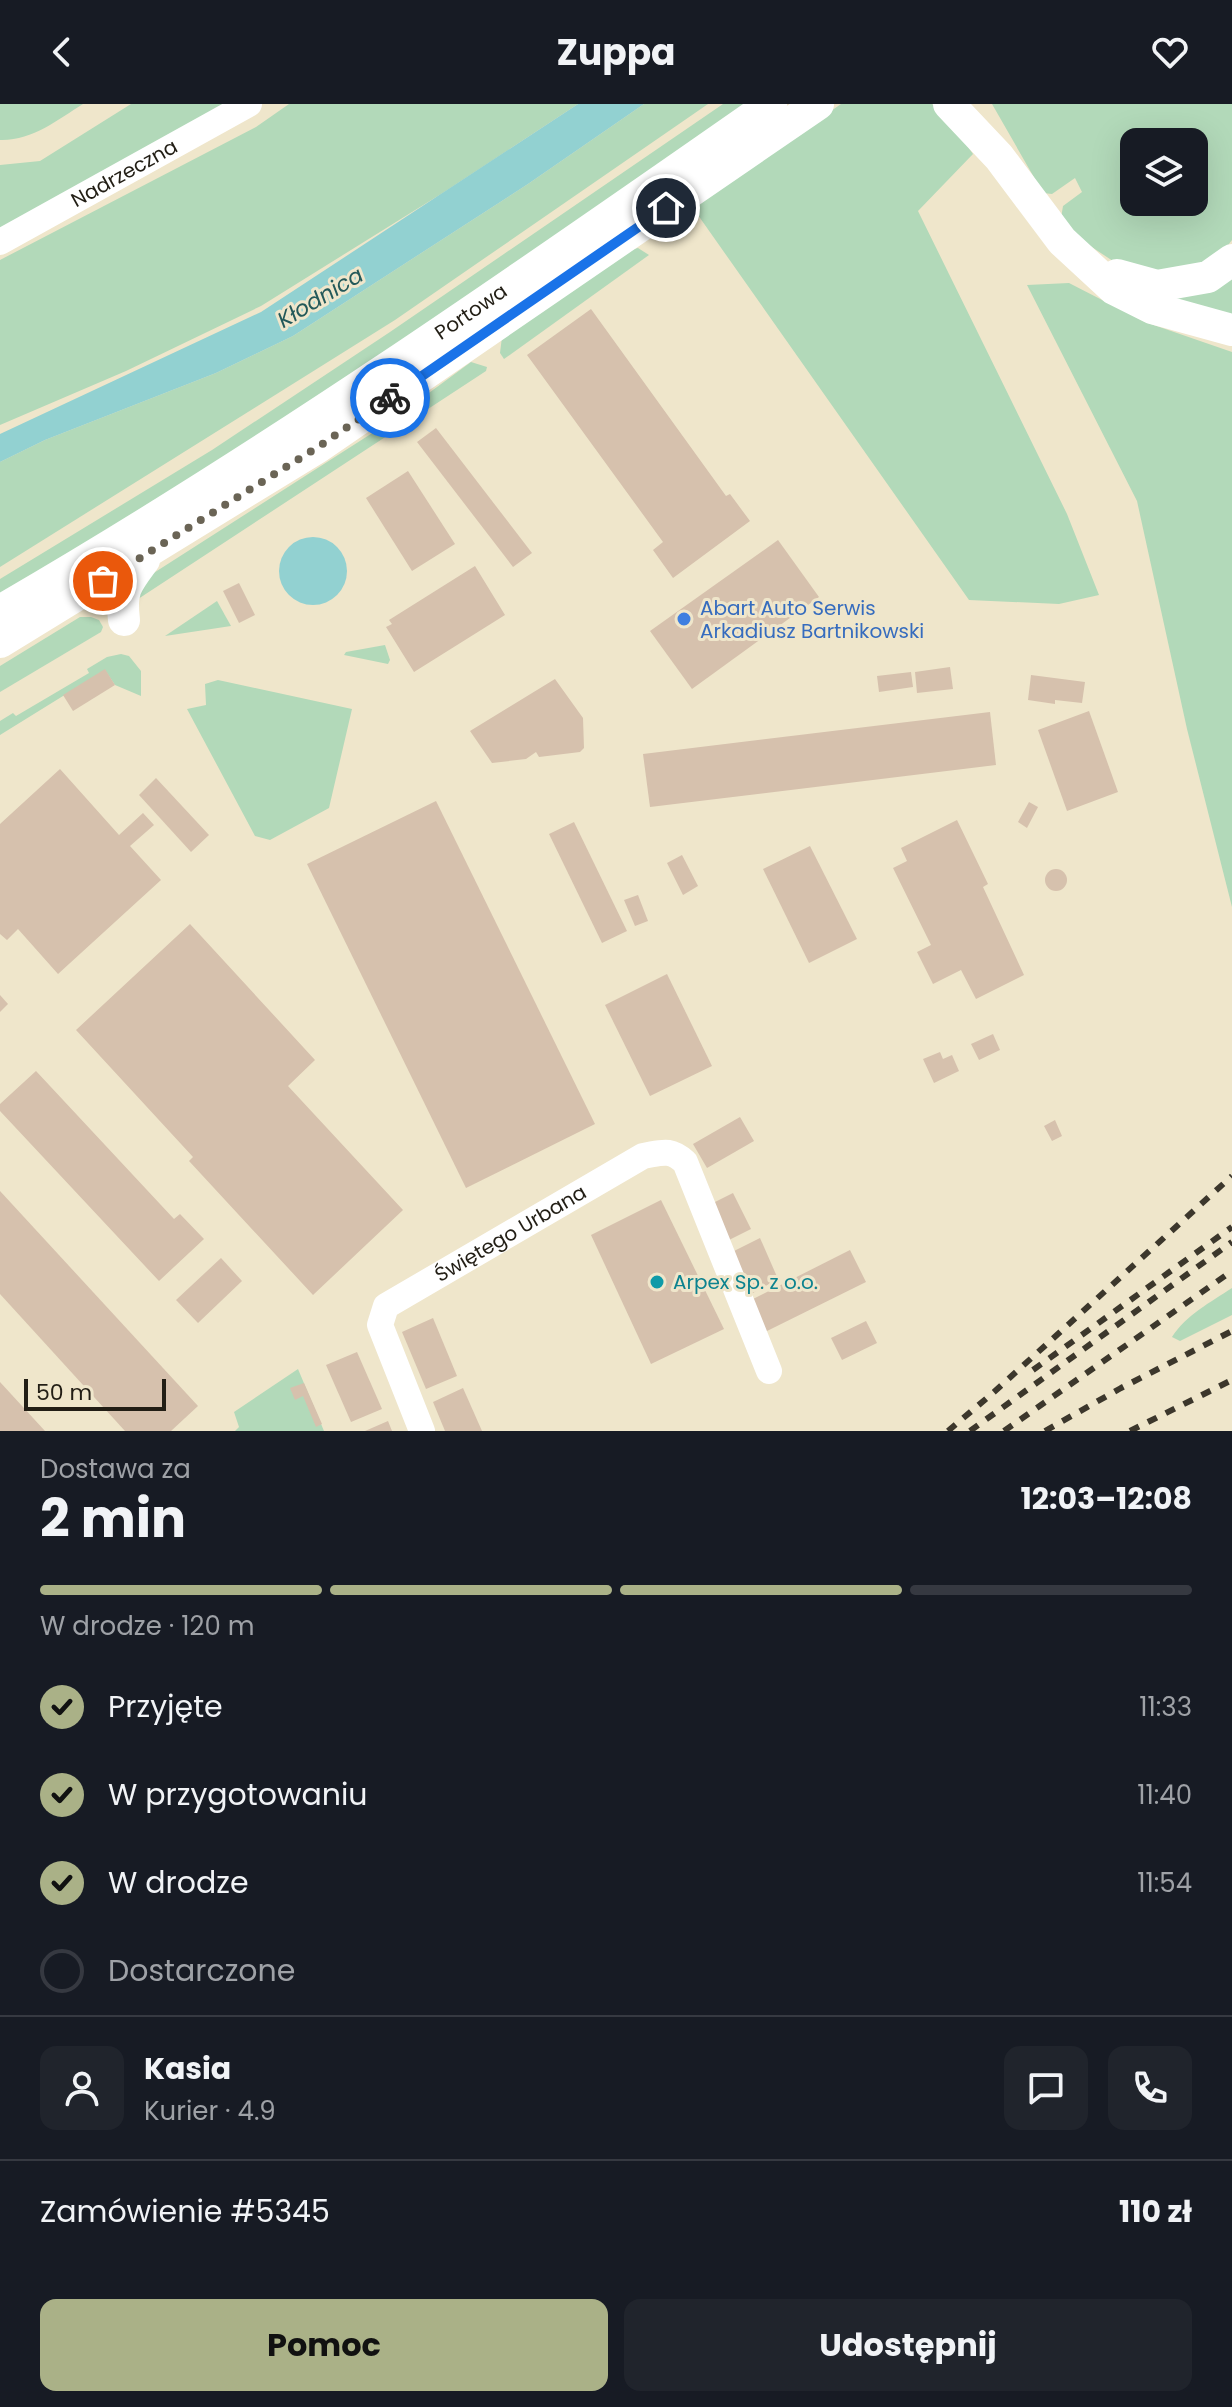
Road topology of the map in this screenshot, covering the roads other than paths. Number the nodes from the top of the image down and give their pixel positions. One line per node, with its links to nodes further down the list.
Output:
1 (249, 104): 7 (street, Nadrzeczna)
2 (771, 104): 12 (main road, Portowa)
3 (818, 104): 11 (main road, Portowa)
4 (949, 104): 6 (main road)
5 (977, 104): 6 (main road)
6 (999, 157): 9 (main road)
7 (0, 242)
8 (1232, 260): 9 (main road)
9 (1087, 266): 10 (main road)
10 (1232, 330)
11 (151, 551): 13 (main road, Portowa); 13 (main road)
12 (0, 611)
13 (55, 611): 14 (main road, Portowa)
14 (0, 642)
15 (769, 1371): 16 (street, Świętego Urbana)
16 (422, 1431)

